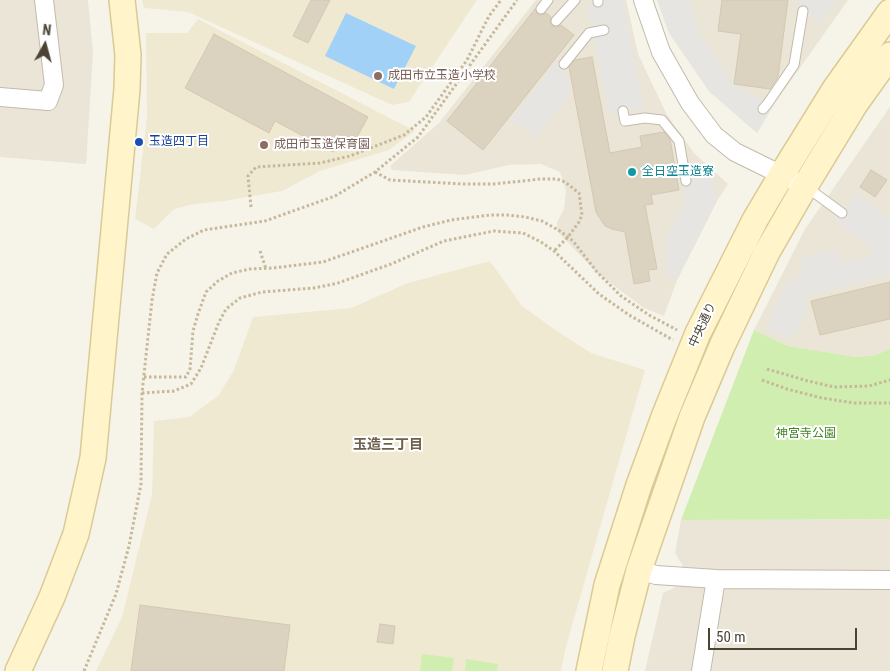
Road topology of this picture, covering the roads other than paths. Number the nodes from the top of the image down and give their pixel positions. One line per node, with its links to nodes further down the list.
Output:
1 (44, 0): 13 (street)
2 (122, 0): 23 (street)
3 (548, 0): 6 (lane)
4 (574, 0): 9 (lane)
5 (643, 0): 16 (street)
6 (541, 10)
7 (803, 10): 14 (lane)
8 (890, 12): 16 (street, 中央通り)
9 (556, 21)
10 (604, 30): 12 (lane)
11 (890, 55): 18 (street, 中央通り)
12 (564, 64)
13 (0, 97)
14 (762, 109)
15 (623, 112): 17 (lane)
16 (781, 176): 18 (street); 24 (street, 中央通り)
17 (686, 181)
18 (804, 186): 19 (lane); 20 (street, 中央通り)
19 (842, 212)
20 (639, 570): 21 (street); 25 (street, 中央通り)
21 (716, 579): 22 (street); 26 (street)
22 (890, 580)
23 (18, 671)
24 (589, 671)
25 (615, 671)
26 (701, 671)

